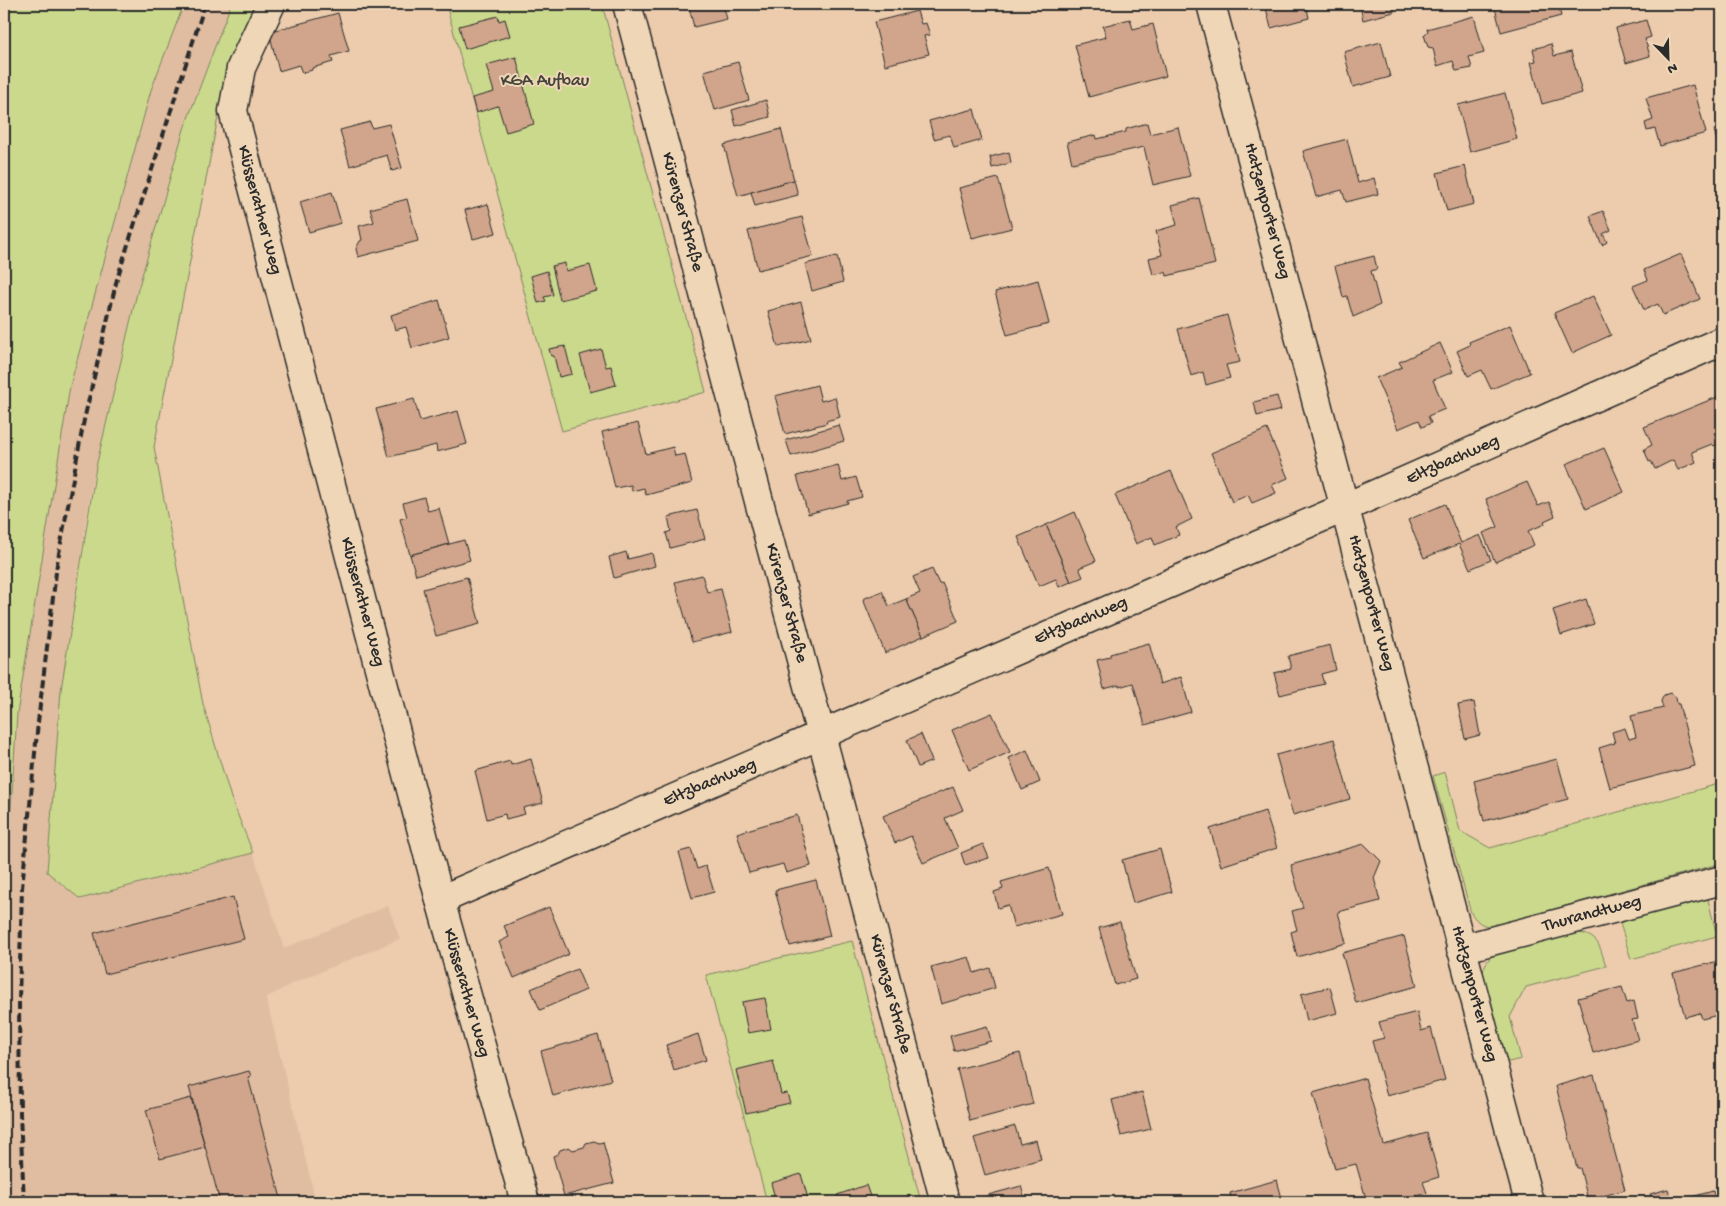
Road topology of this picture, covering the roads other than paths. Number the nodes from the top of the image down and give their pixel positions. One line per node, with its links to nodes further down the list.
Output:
1 (271, 4): 8 (street, Klüsserather Weg)
2 (626, 4): 6 (street, Kürenzer Straße)
3 (1211, 4): 5 (street, Hatzenporter Weg)
4 (1722, 341): 5 (street, Eltzbachweg)
5 (1346, 507): 6 (street, Eltzbachweg); 9 (street, Hatzenporter Weg)
6 (821, 734): 8 (street, Eltzbachweg); 11 (street, Kürenzer Straße)
7 (1722, 880): 9 (street, Thurandtweg)
8 (440, 900): 10 (street, Klüsserather Weg)
9 (1461, 949): 12 (street, Hatzenporter Weg)
10 (525, 1202)
11 (945, 1202)
12 (1529, 1202)

